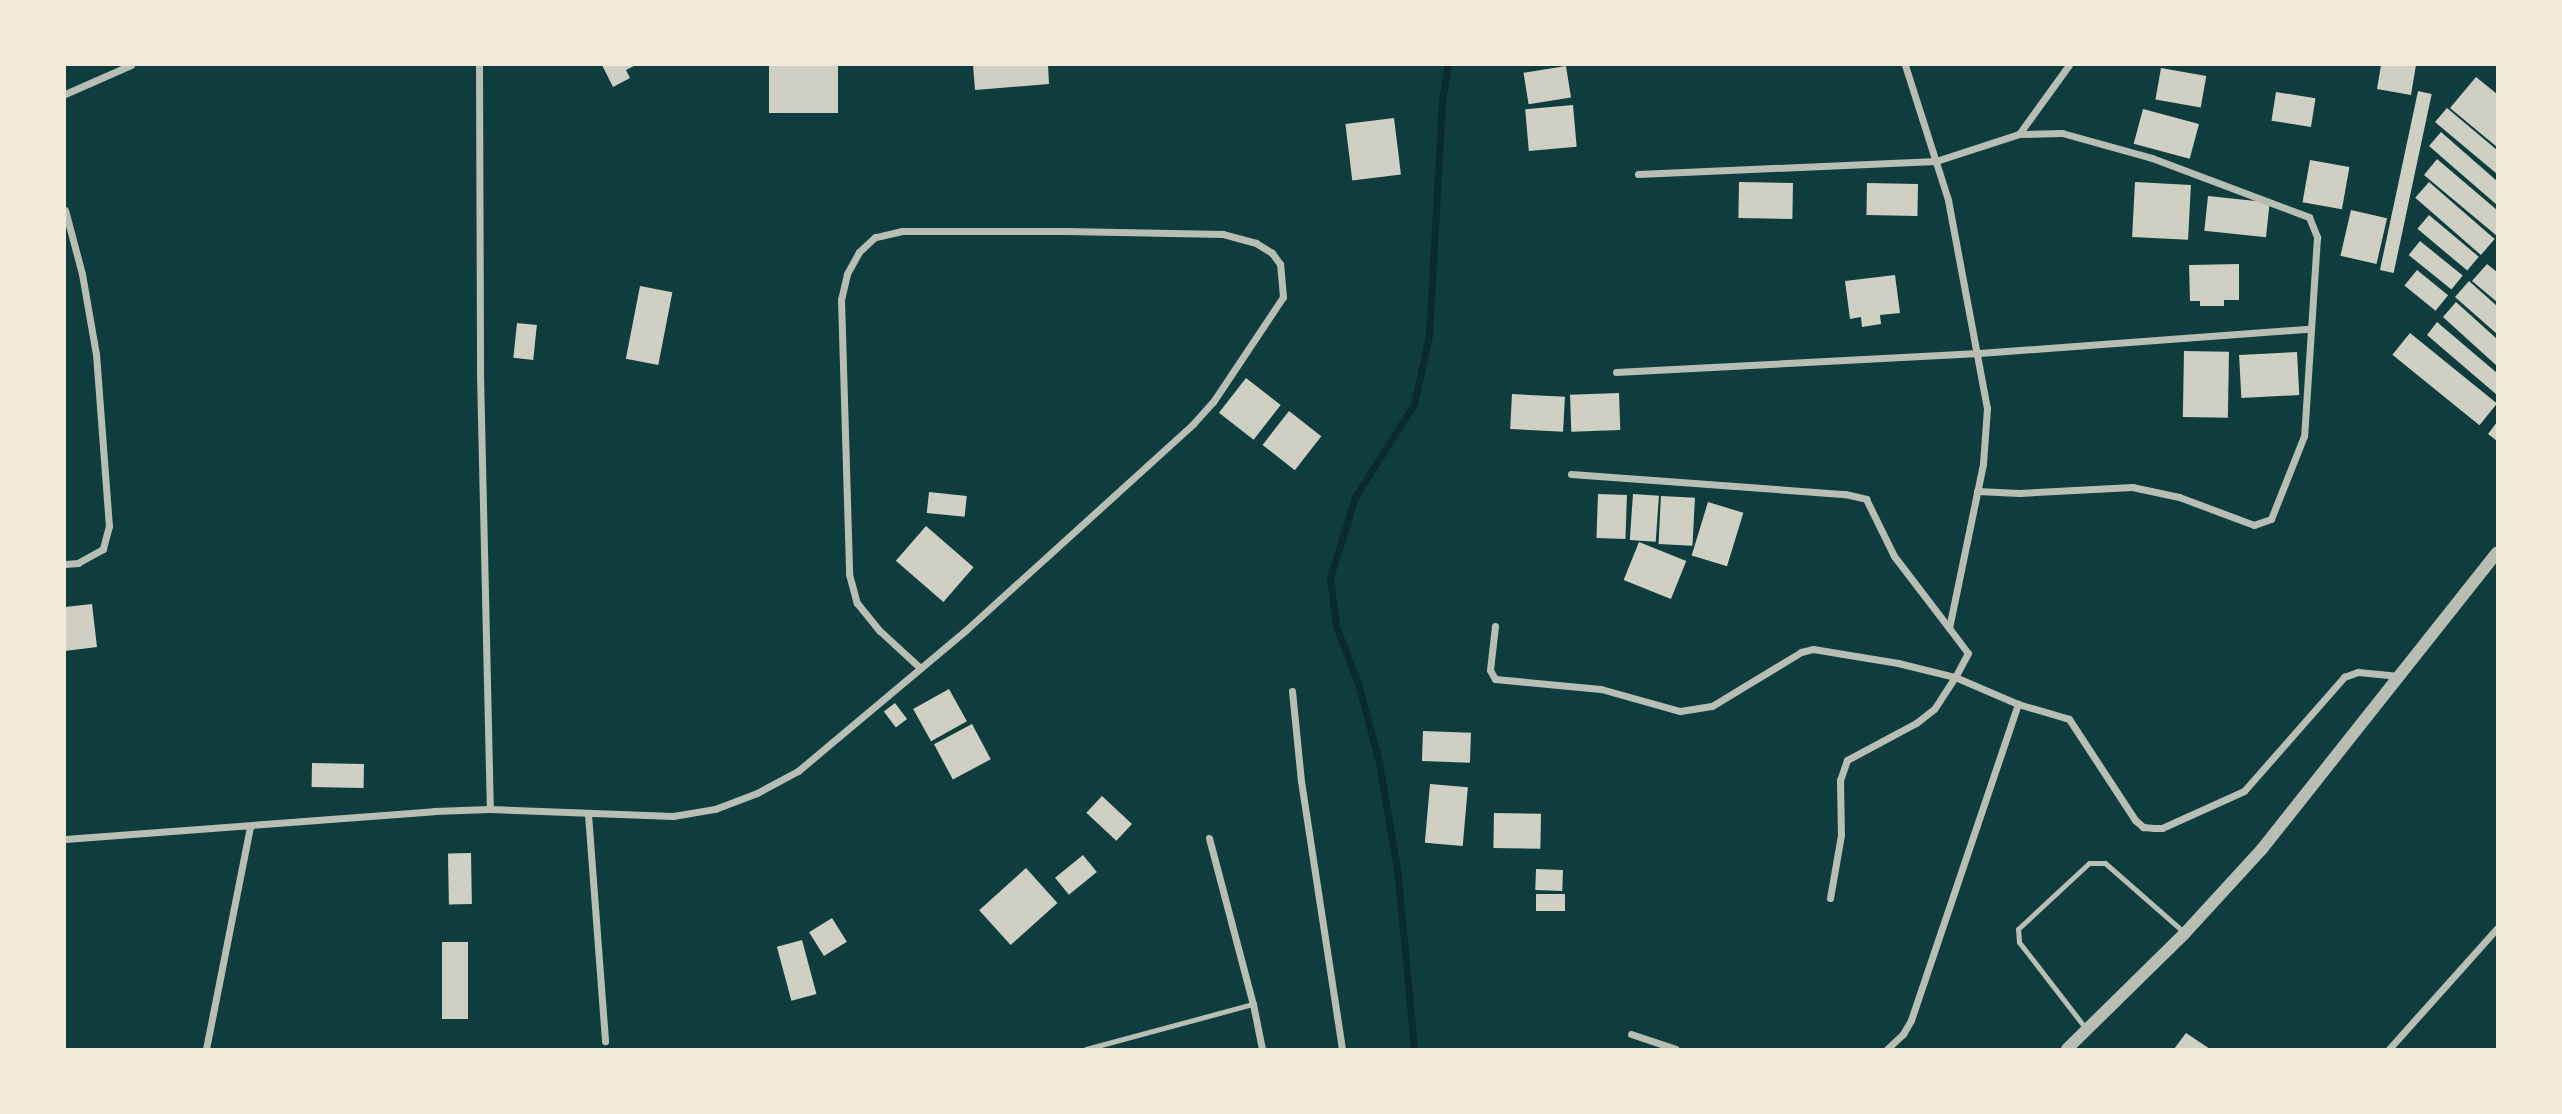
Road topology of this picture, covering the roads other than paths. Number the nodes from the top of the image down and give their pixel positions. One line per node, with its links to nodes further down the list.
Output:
1 (131, 65): 5 (street)
2 (479, 65): 24 (street)
3 (1905, 65): 7 (street)
4 (2069, 65): 6 (street)
5 (65, 94)
6 (2019, 134): 7 (street); 10 (street)
7 (1936, 161): 8 (street); 11 (street)
8 (1638, 174)
9 (65, 210): 16 (street)
10 (2309, 329): 11 (street); 14 (street)
11 (1979, 353): 12 (street); 14 (street)
12 (1616, 372)
13 (1571, 474): 18 (street)
14 (1977, 491): 18 (street)
15 (2497, 554): 20 (street)
16 (65, 564)
17 (1495, 626): 21 (street)
18 (1949, 628): 21 (street)
19 (919, 667): 19 (street); 25 (street)
20 (2400, 676): 23 (street); 31 (street)
21 (1955, 677): 23 (street); 29 (street)
22 (1292, 691): 39 (street)
23 (2018, 704): 41 (street)
24 (491, 809): 25 (street); 26 (street)
25 (588, 814): 35 (street)
26 (250, 826): 28 (street); 36 (street)
27 (1209, 838): 32 (street)
28 (65, 839)
29 (1830, 898)
30 (2497, 928): 43 (street)
31 (2185, 933): 33 (street); 33 (lane)
32 (1253, 1004): 37 (lane); 38 (street)
33 (2087, 1030): 42 (street)
34 (1631, 1034): 40 (street)
35 (605, 1041)
36 (206, 1049)
37 (1086, 1049)
38 (1262, 1049)
39 (1342, 1049)
40 (1676, 1049)
41 (1887, 1049)
42 (2067, 1049)
43 (2389, 1049)

